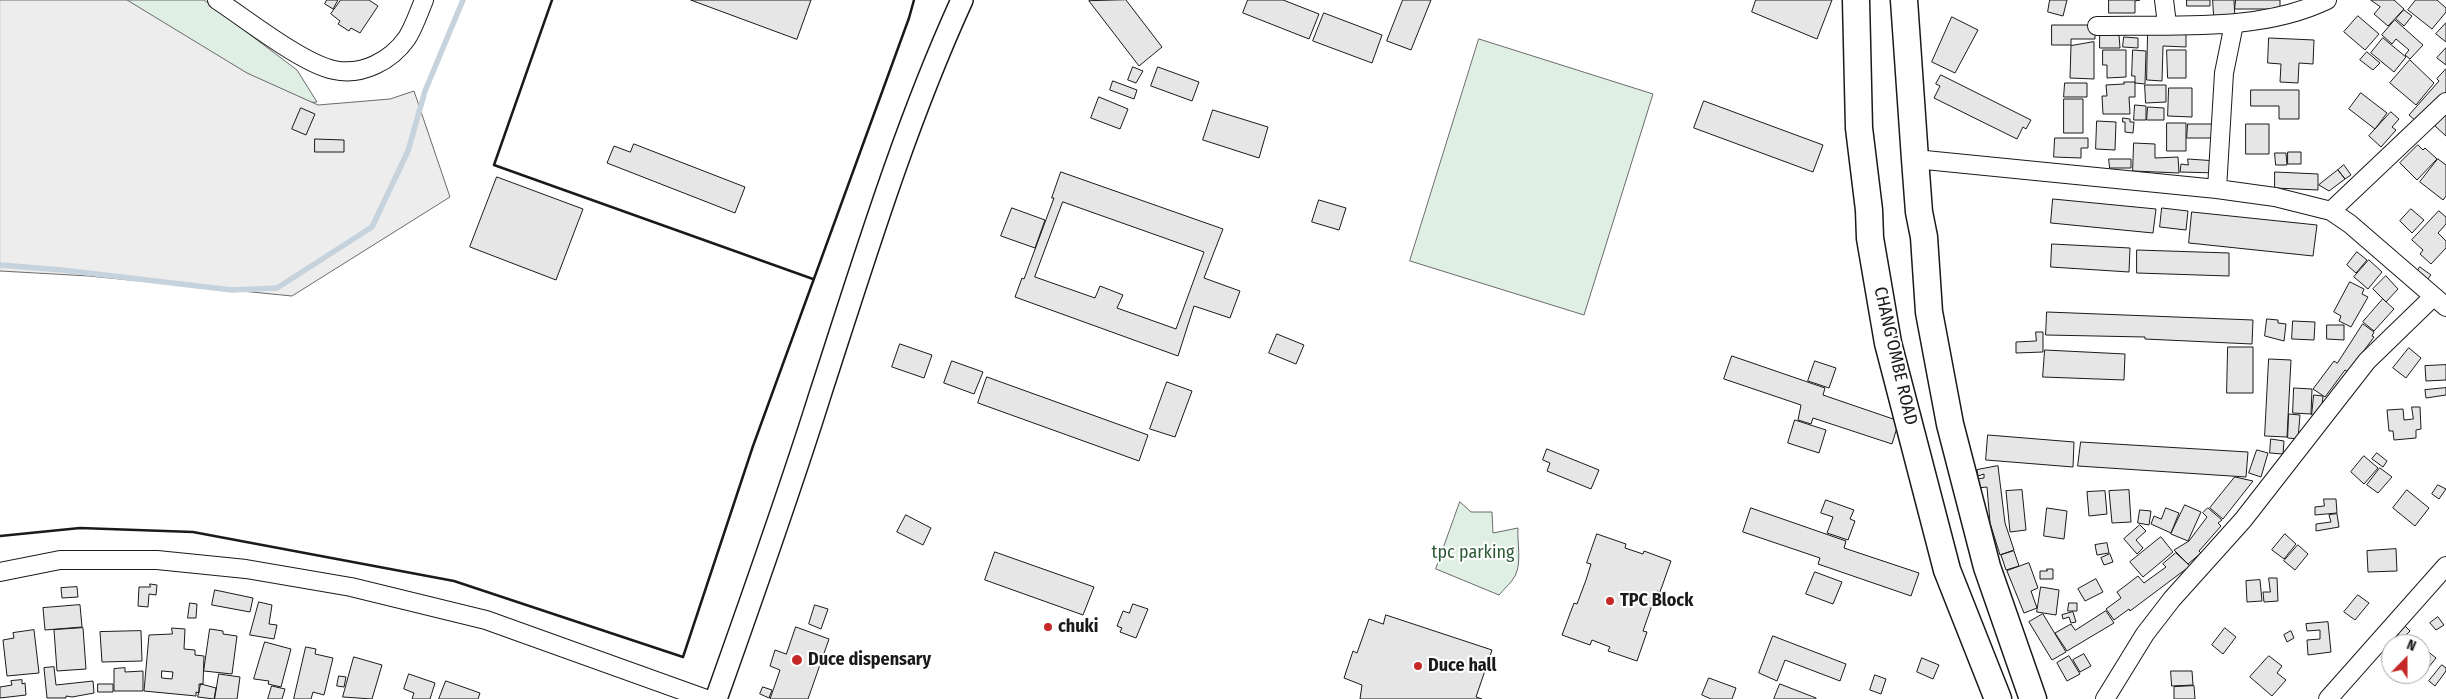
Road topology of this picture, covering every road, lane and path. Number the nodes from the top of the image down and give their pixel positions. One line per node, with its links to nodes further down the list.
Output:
1 (217, 0): 2 (street)
2 (424, 0)
3 (962, 0): 19 (street)
4 (1856, 0): 20 (main road, CHANG'OMBE ROAD)
5 (1904, 0): 12 (main road)
6 (2164, 0): 8 (street)
7 (2319, 1): 9 (street)
8 (2167, 24): 9 (street); 10 (street)
9 (2234, 24): 13 (street)
10 (2097, 26)
11 (2446, 102): 14 (street)
12 (1915, 159): 13 (street); 21 (main road)
13 (2217, 189): 14 (street)
14 (2331, 211): 15 (street)
15 (2440, 302): 22 (street)
16 (2446, 566): 23 (street)
17 (0, 572): 18 (street)
18 (706, 699)
19 (716, 699)
20 (1998, 699)
21 (2033, 699)
22 (2105, 699)
23 (2328, 699)

